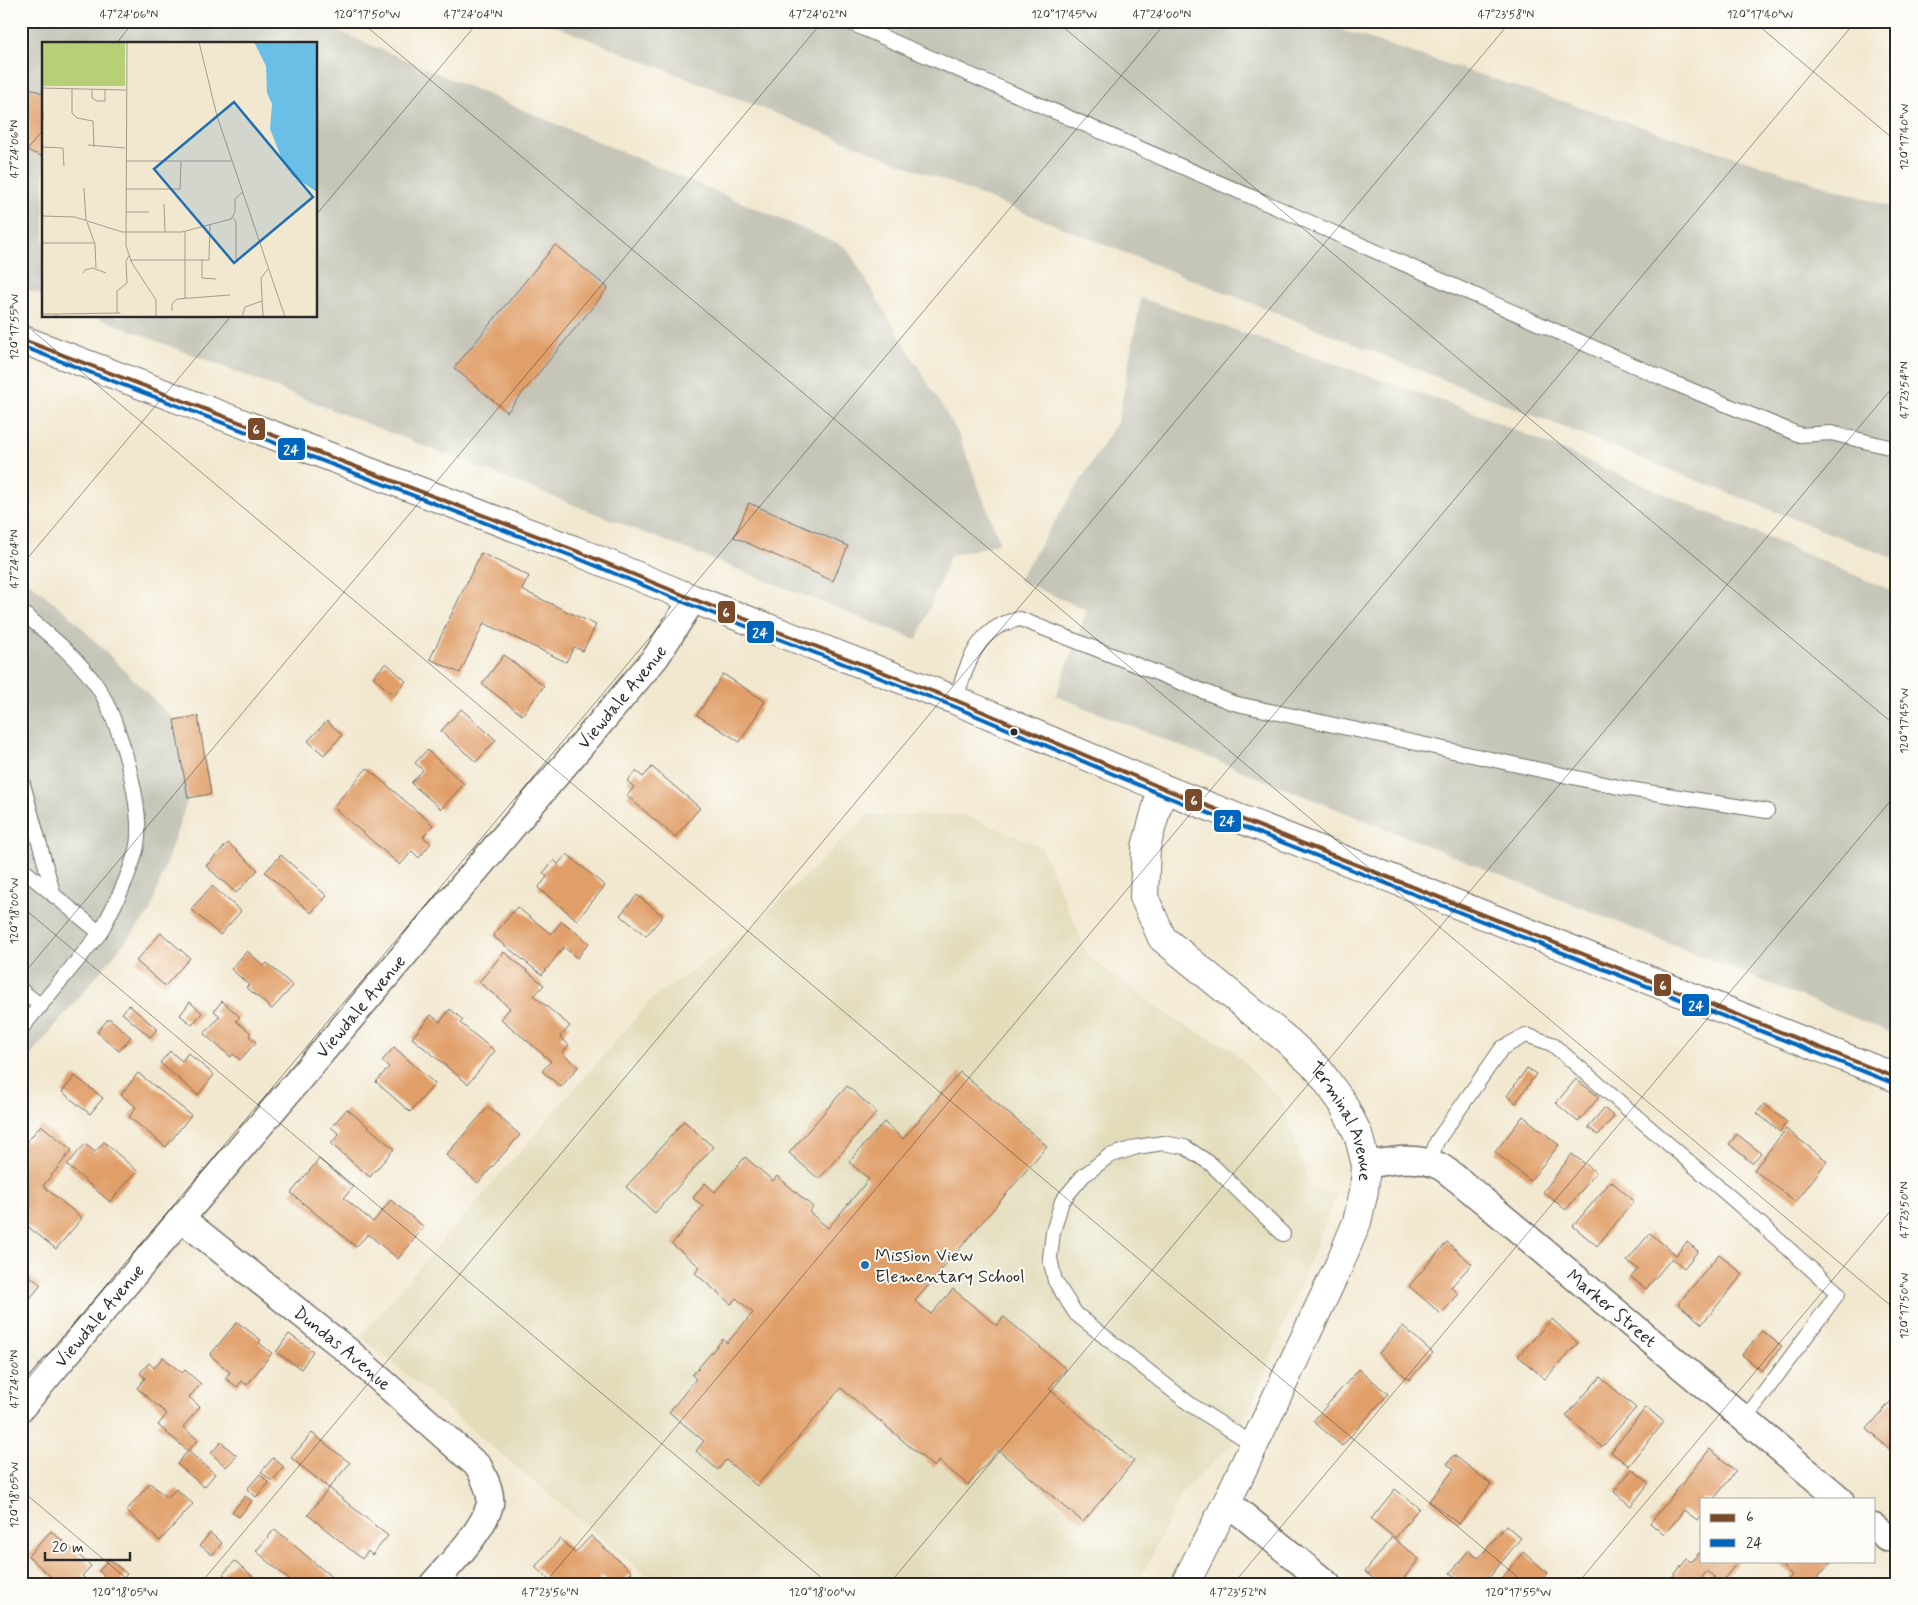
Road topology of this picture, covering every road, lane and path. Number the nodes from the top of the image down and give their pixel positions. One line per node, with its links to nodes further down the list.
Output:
1 (846, 21): 3 (lane)
2 (21, 339): 4 (main road)
3 (1897, 449)
4 (692, 599): 6 (main road); 19 (street, Viewdale Avenue)
5 (21, 612): 12 (lane)
6 (955, 700): 8 (main road); 9 (lane)
7 (21, 777): 11 (lane)
8 (1162, 788): 16 (main road); 18 (main road, Terminal Avenue)
9 (1767, 811)
10 (21, 868): 11 (lane)
11 (54, 896): 12 (lane)
12 (100, 934): 14 (lane)
13 (21, 990): 14 (lane)
14 (40, 1006): 15 (lane)
15 (21, 1029)
16 (1897, 1078)
17 (1429, 1163): 18 (street, Marker Street); 22 (street, Marker Street); 22 (lane)
18 (1366, 1165): 23 (main road, Terminal Avenue)
19 (182, 1219): 21 (street, Viewdale Avenue); 26 (street, Dundas Avenue)
20 (1283, 1234): 23 (lane)
21 (21, 1408)
22 (1745, 1419): 24 (street, Marker Street)
23 (1253, 1444): 25 (main road, Terminal Avenue)
24 (1839, 1498)
25 (1227, 1502): 27 (main road, Terminal Avenue); 28 (street)
26 (433, 1584)
27 (1185, 1584)
28 (1327, 1584)

